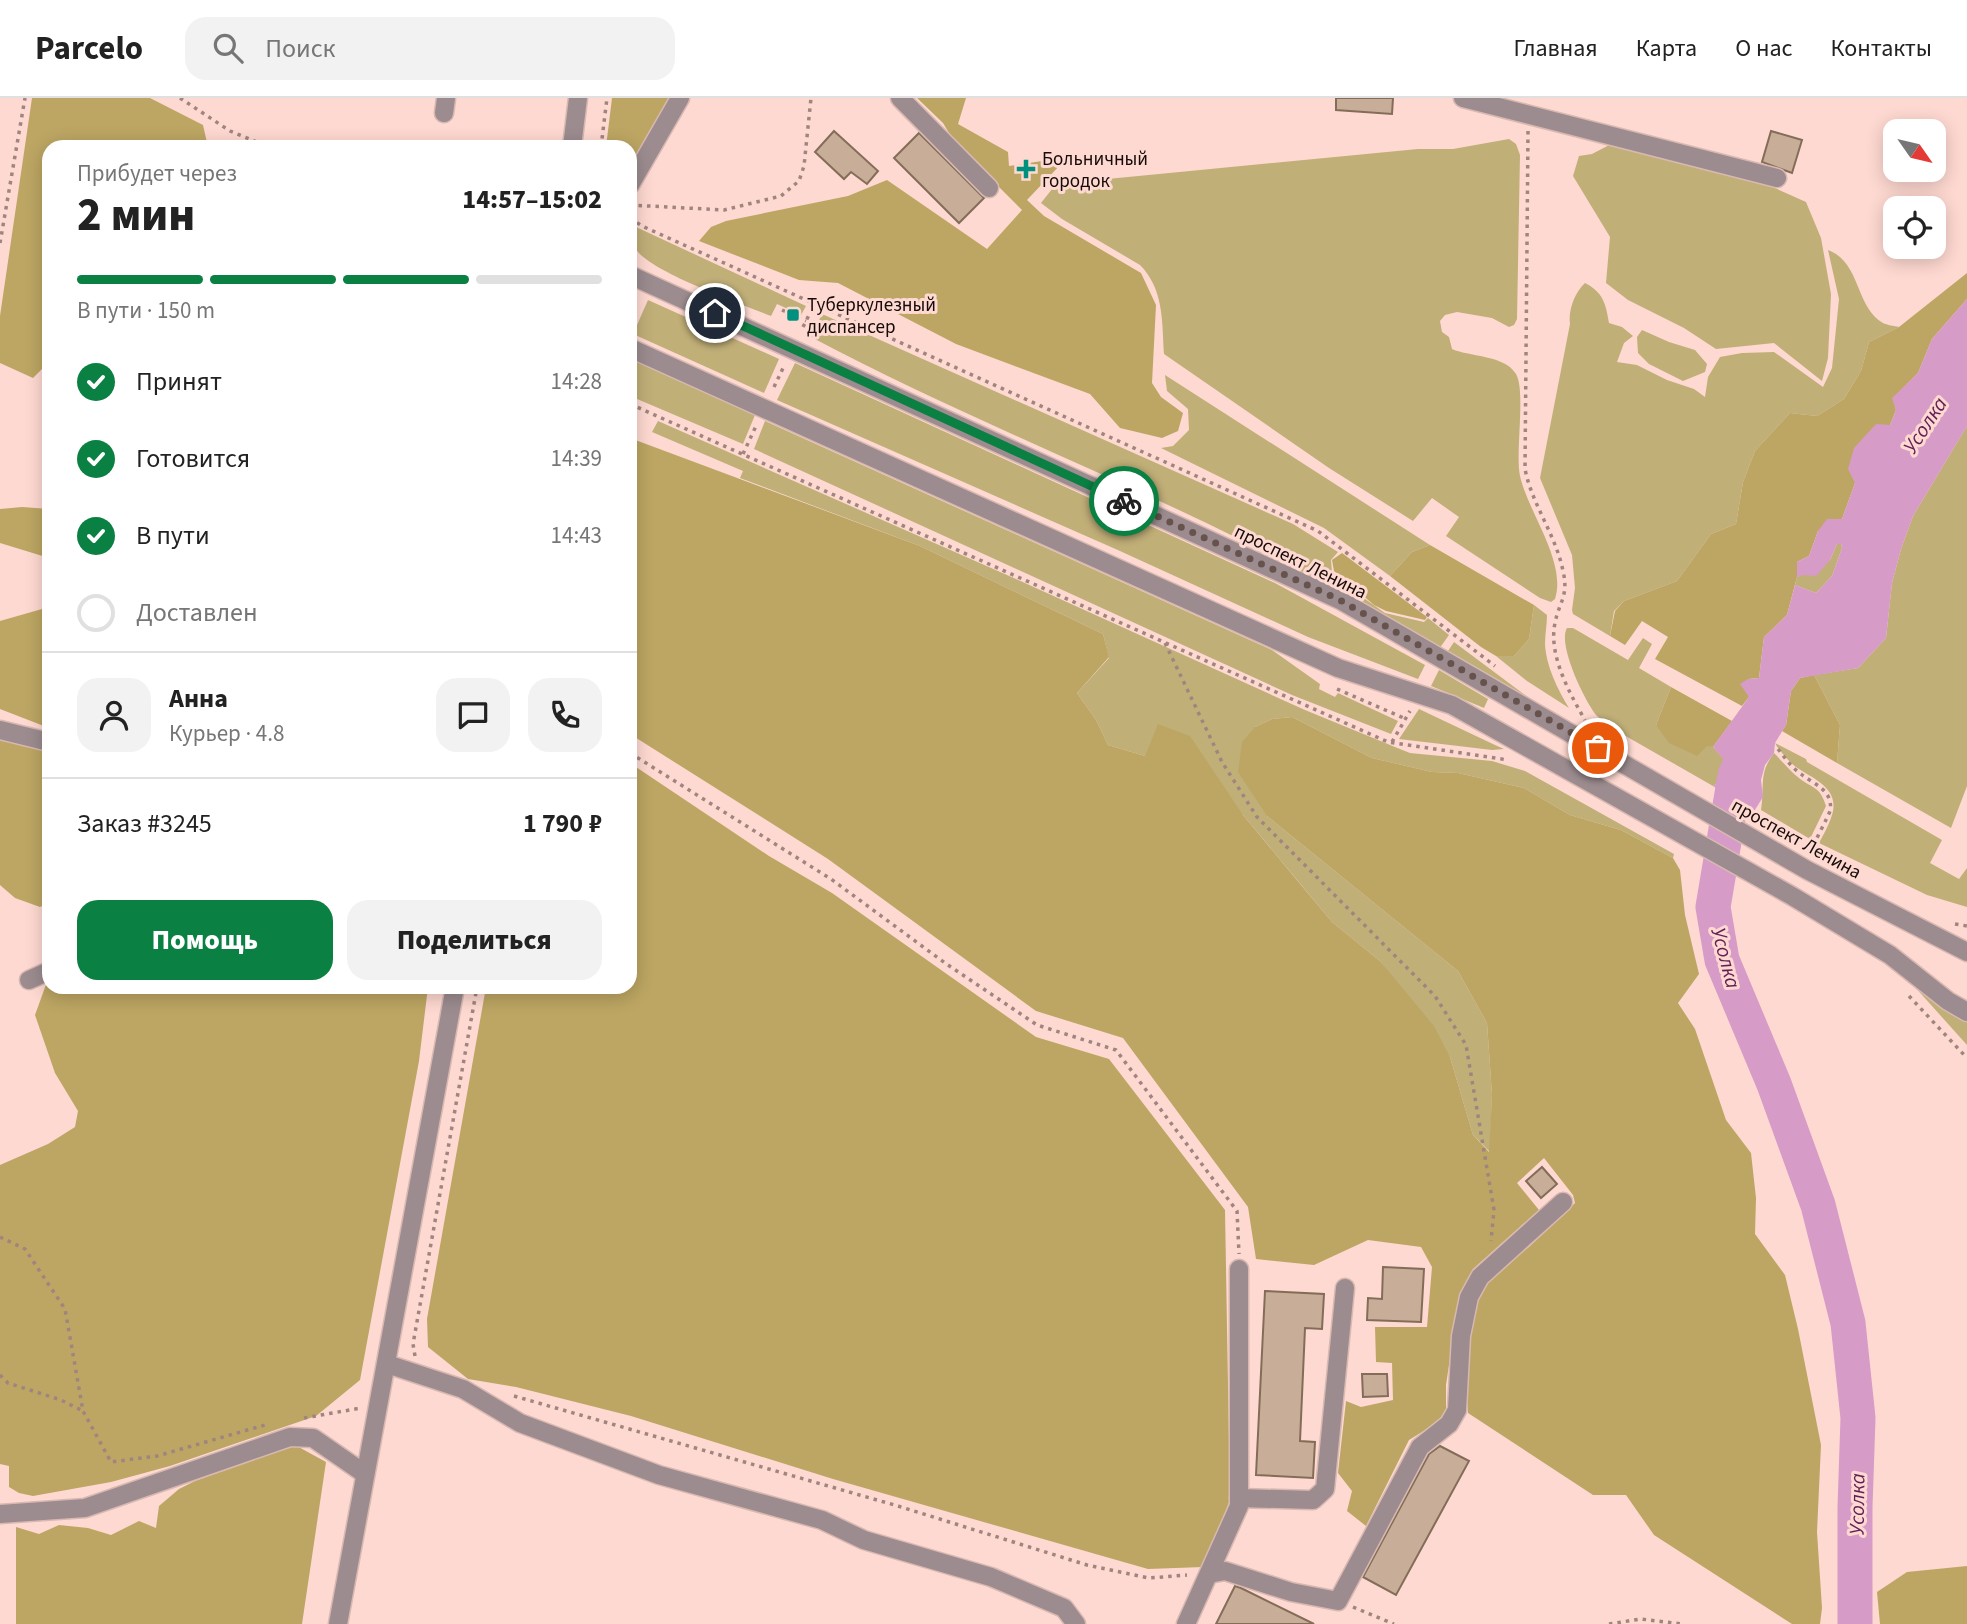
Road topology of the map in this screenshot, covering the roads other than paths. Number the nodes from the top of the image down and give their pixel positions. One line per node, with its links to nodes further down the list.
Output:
1 (578, 98): 5 (street)
2 (680, 98): 6 (street)
3 (900, 98): 8 (street)
4 (1463, 98): 7 (street)
5 (573, 140)
6 (637, 173)
7 (1777, 177)
8 (989, 188)
9 (637, 278): 13 (street, проспект Ленина)
10 (637, 351): 17 (street)
11 (0, 730): 12 (street)
12 (42, 740)
13 (1967, 952)
14 (42, 974): 15 (street)
15 (29, 980)
16 (454, 994): 21 (street)
17 (1967, 1012)
18 (1563, 1202): 25 (street)
19 (1239, 1269): 23 (street)
20 (1345, 1288): 23 (street)
21 (387, 1364): 22 (street); 27 (street)
22 (365, 1474): 24 (street); 26 (street)
23 (1239, 1498): 25 (street)
24 (0, 1514)
25 (1209, 1574): 28 (street)
26 (338, 1624)
27 (1076, 1624)
28 (1186, 1624)

